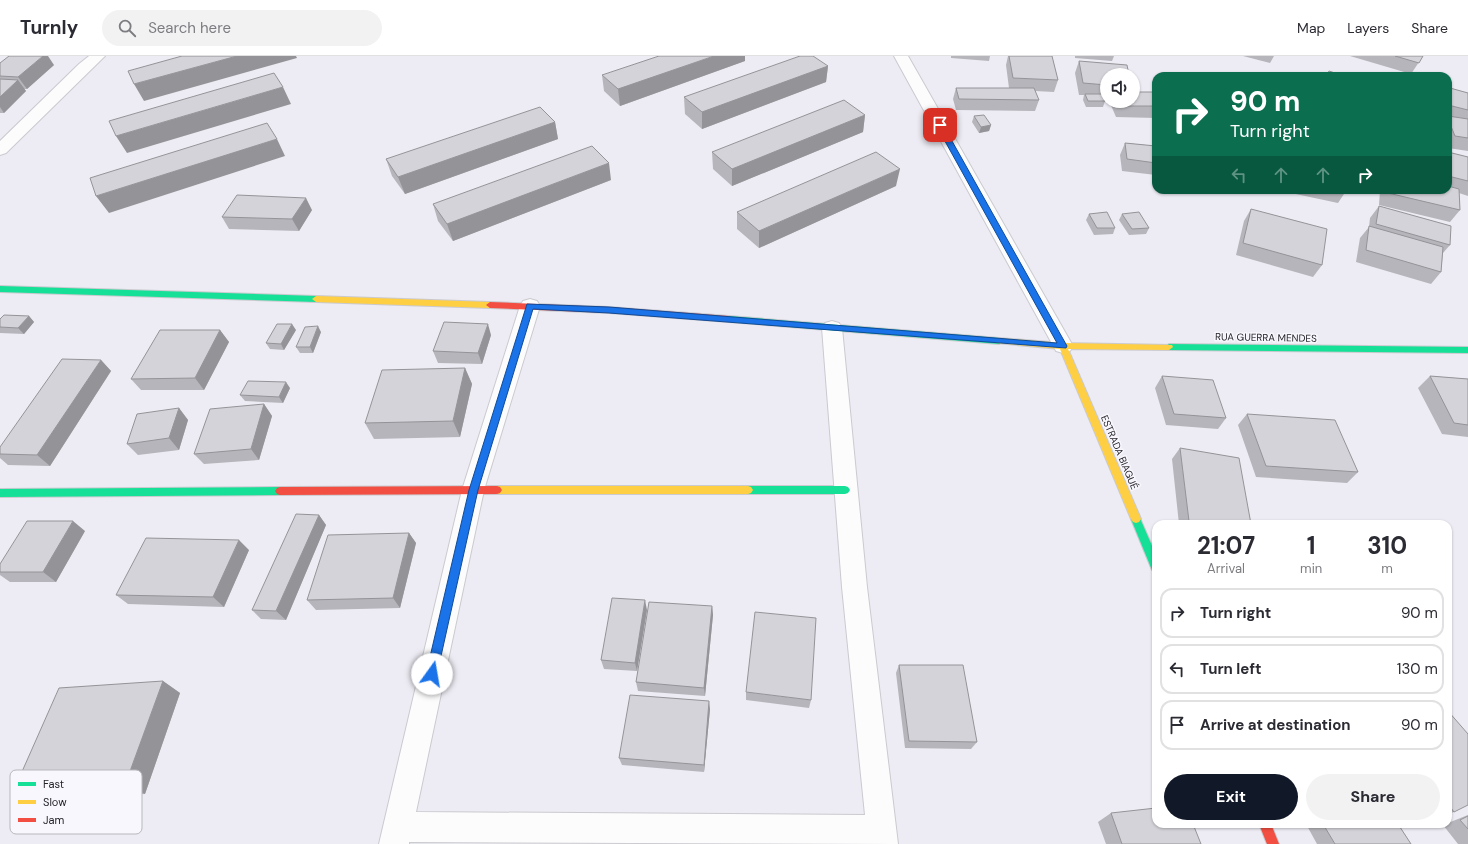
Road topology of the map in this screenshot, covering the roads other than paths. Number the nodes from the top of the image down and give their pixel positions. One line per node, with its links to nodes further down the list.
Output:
1 (98, 56): 3 (street)
2 (901, 56): 7 (street)
3 (0, 150)
4 (0, 289): 5 (main road, RUA GUERRA MENDES)
5 (530, 306): 6 (main road, RUA GUERRA MENDES); 9 (street)
6 (832, 328): 7 (main road, RUA GUERRA MENDES); 10 (street)
7 (1063, 346): 8 (main road, RUA GUERRA MENDES); 12 (main road, ESTRADA BIAGUÉ)
8 (1468, 350)
9 (473, 490): 10 (main road); 11 (main road); 14 (street)
10 (845, 490): 15 (street)
11 (0, 493)
12 (1152, 557)
13 (1266, 828): 16 (main road)
14 (396, 836): 15 (street)
15 (882, 837)
16 (1273, 844)

